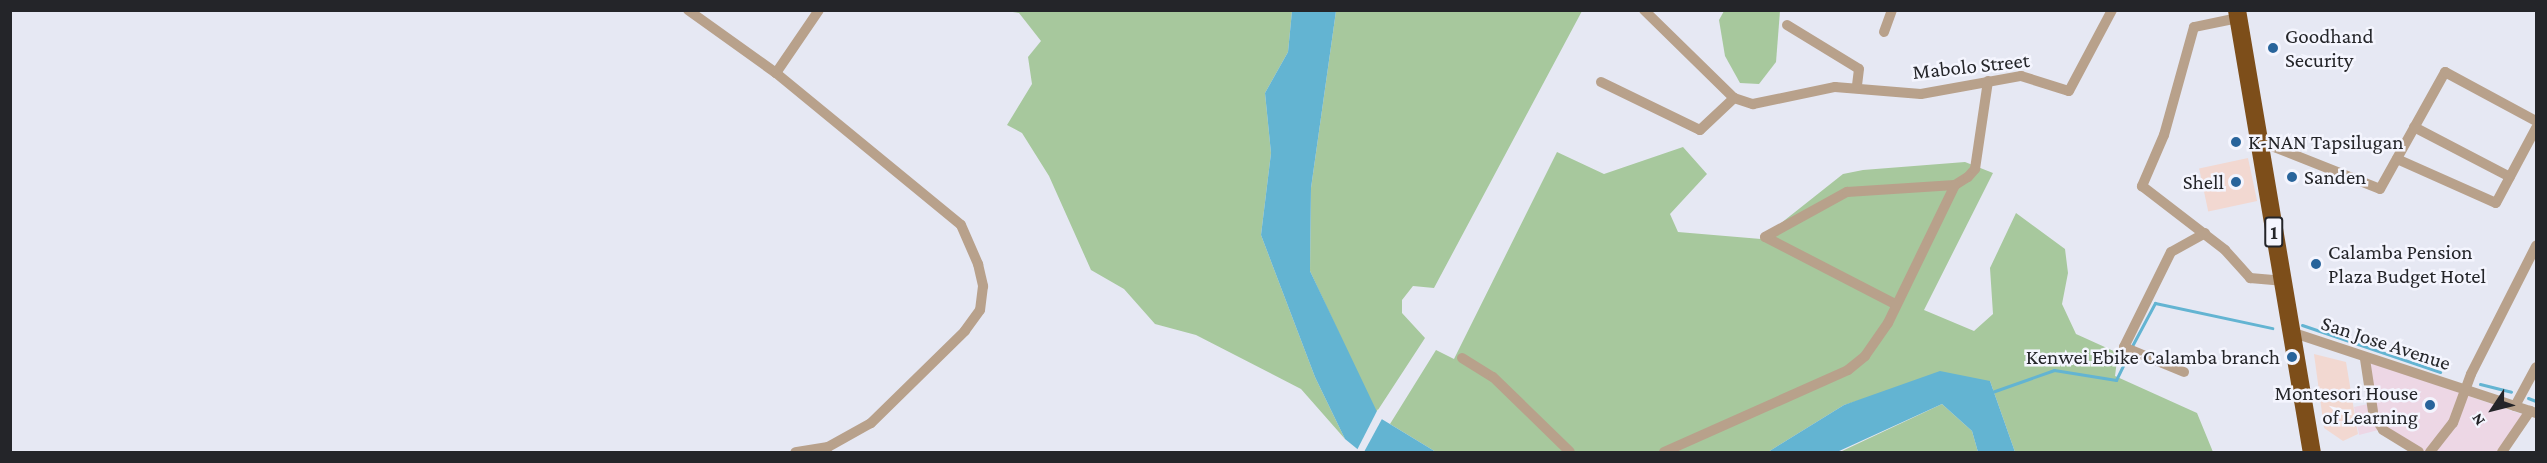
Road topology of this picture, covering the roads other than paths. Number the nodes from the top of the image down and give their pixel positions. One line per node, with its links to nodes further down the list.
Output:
1 (688, 10): 9 (street)
2 (819, 10): 9 (street)
3 (1644, 10): 13 (street)
4 (2112, 10): 10 (street, Mabolo Street)
5 (1890, 11): 8 (street)
6 (2237, 14): 17 (highway, 1); 21 (street)
7 (1787, 25): 12 (street)
8 (1884, 32)
9 (776, 73): 33 (street)
10 (1988, 81): 12 (street, Mabolo Street); 20 (street)
11 (1601, 82): 13 (street)
12 (1857, 85): 13 (street, Mabolo Street)
13 (1734, 98)
14 (2536, 121): 15 (street)
15 (2415, 127): 18 (street); 19 (street)
16 (2536, 128): 19 (street)
17 (2259, 141): 18 (street); 23 (highway, 1)
18 (2397, 159): 19 (street)
19 (2510, 177)
20 (1955, 185): 24 (street); 24 (street)
21 (2205, 233): 23 (street); 29 (street)
22 (2536, 246): 30 (street)
23 (2282, 281): 25 (highway, 1)
24 (1895, 304): 35 (street)
25 (2291, 332): 27 (street, San Jose Avenue); 36 (highway, 1)
26 (1462, 358): 34 (street)
27 (2365, 359): 30 (street, San Jose Avenue); 37 (street)
28 (2536, 367): 31 (street)
29 (2184, 372)
30 (2466, 390): 31 (street, San Jose Avenue); 38 (street)
31 (2515, 406): 32 (street, San Jose Avenue)
32 (2533, 412): 39 (street)
33 (795, 453)
34 (1570, 453)
35 (1664, 453)
36 (2312, 453)
37 (2419, 453)
38 (2430, 453)
39 (2502, 453)

